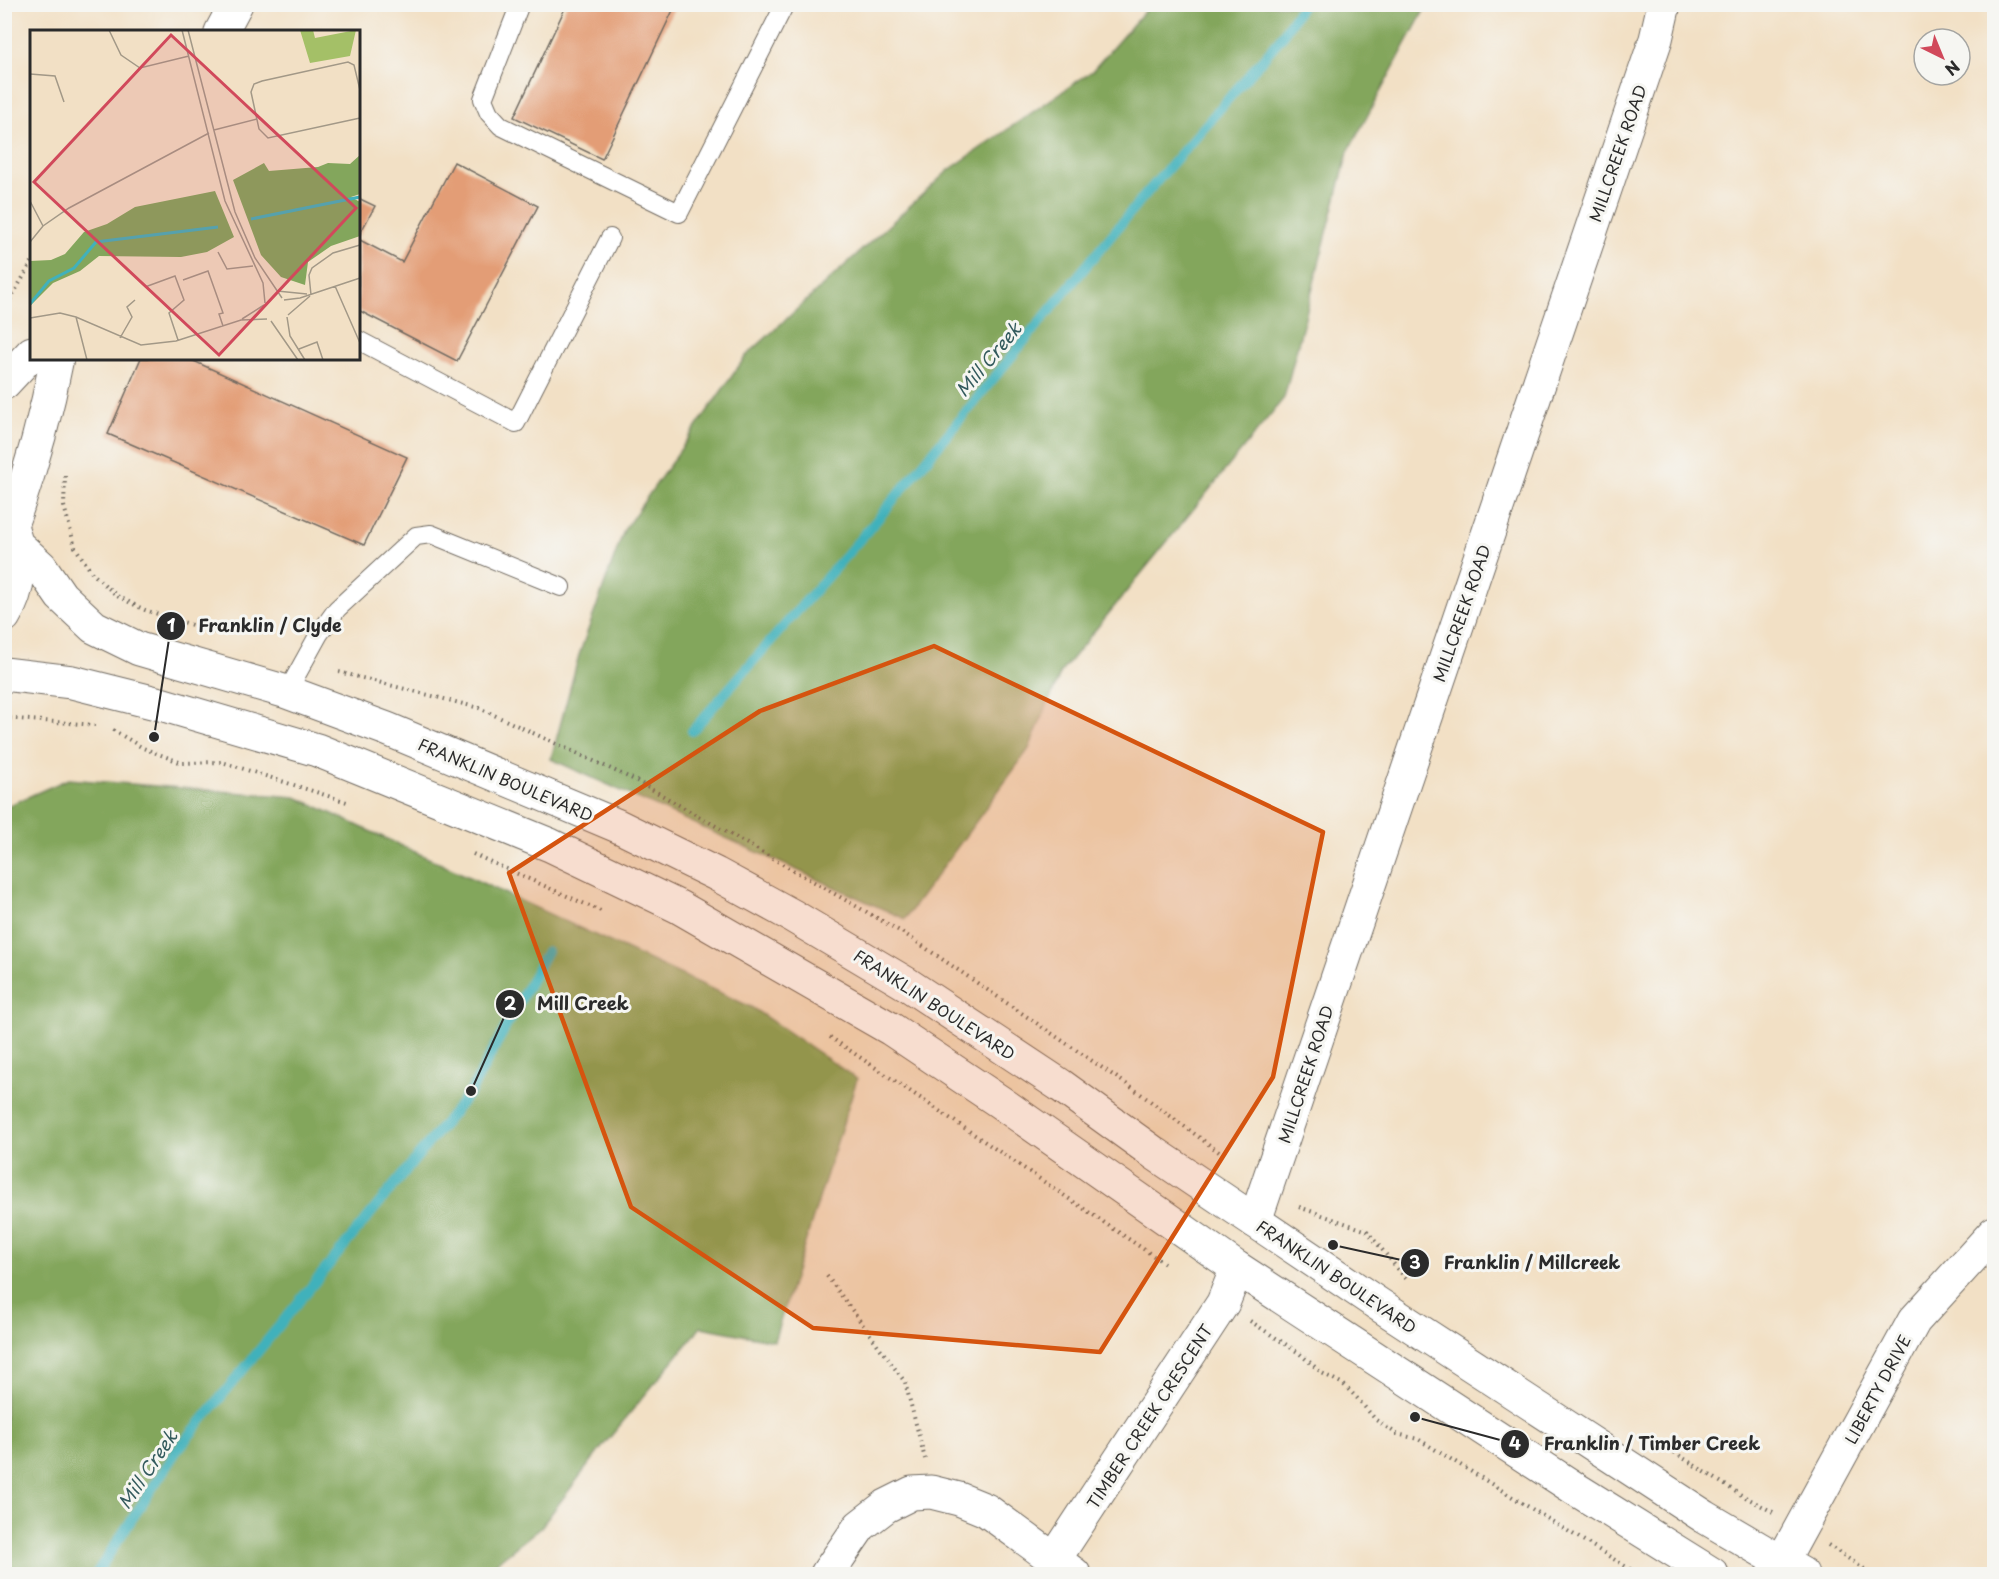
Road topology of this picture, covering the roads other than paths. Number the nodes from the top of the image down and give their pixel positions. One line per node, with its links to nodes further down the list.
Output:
1 (236, 4): 5 (main road)
2 (520, 4): 3 (lane)
3 (785, 4)
4 (1664, 4): 16 (main road, MILLCREEK ROAD)
5 (222, 30)
6 (610, 238): 7 (lane)
7 (360, 341)
8 (30, 355): 10 (main road)
9 (57, 360): 11 (main road)
10 (4, 383)
11 (11, 528): 13 (main road); 15 (main road, FRANKLIN BOULEVARD)
12 (561, 587): 15 (lane)
13 (4, 616)
14 (8, 677): 18 (main road)
15 (287, 693): 16 (main road, FRANKLIN BOULEVARD)
16 (1255, 1221): 20 (main road, FRANKLIN BOULEVARD)
17 (1995, 1233): 20 (main road, LIBERTY DRIVE)
18 (1237, 1268): 19 (main road, TIMBER CREEK CRESCENT); 22 (main road)
19 (1064, 1567): 21 (main road, TIMBER CREEK CRESCENT)
20 (1792, 1568)
21 (827, 1575)
22 (1712, 1575)

